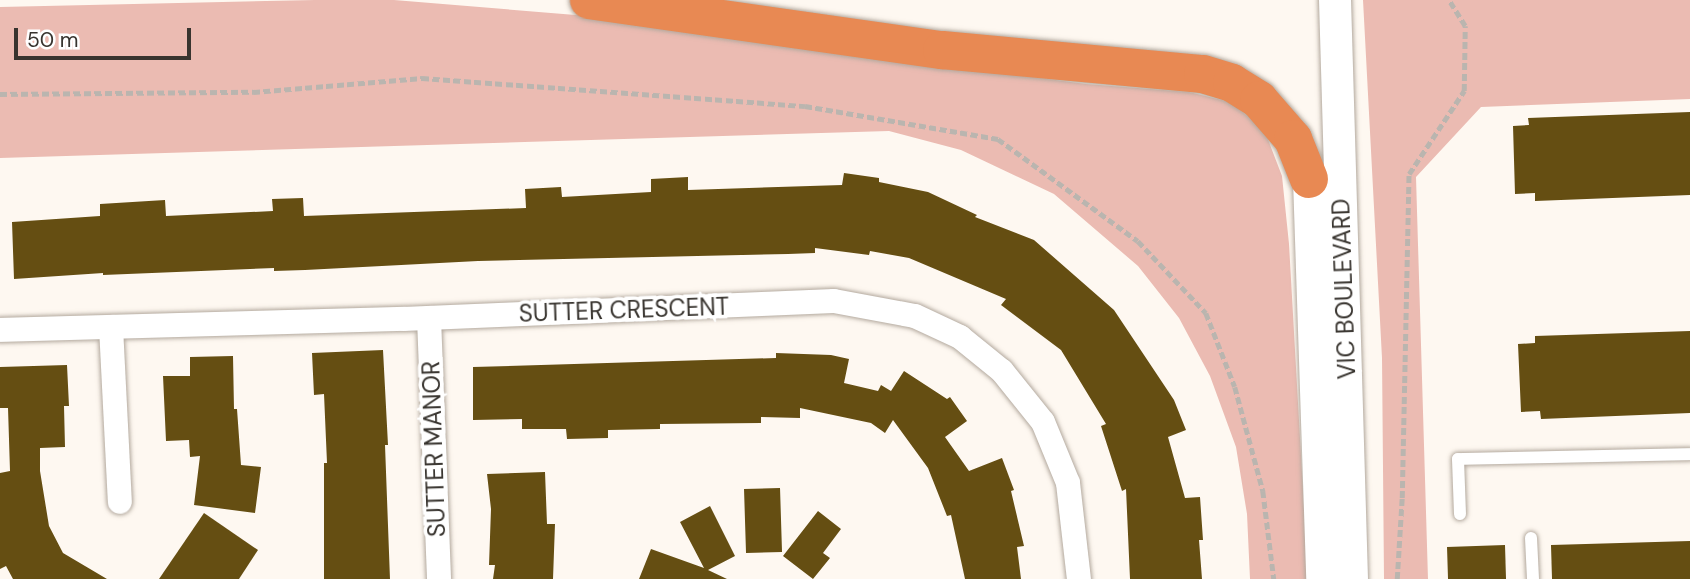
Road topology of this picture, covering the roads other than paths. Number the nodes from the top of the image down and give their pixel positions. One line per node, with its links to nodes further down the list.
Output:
1 (589, 0): 3 (highway)
2 (1335, 0): 14 (street, VIC BOULEVARD)
3 (1309, 180): 13 (street, VIC BOULEVARD)
4 (429, 318): 5 (street, SUTTER CRESCENT); 11 (street, SUTTER MANOR); 12 (street, SUTTER CRESCENT)
5 (111, 327): 6 (street, SUTTER CRESCENT); 8 (street)
6 (0, 330)
7 (1690, 454): 9 (lane)
8 (120, 502)
9 (1460, 514)
10 (1531, 538): 15 (lane)
11 (439, 579)
12 (1079, 579)
13 (1322, 579)
14 (1352, 579)
15 (1533, 579)

